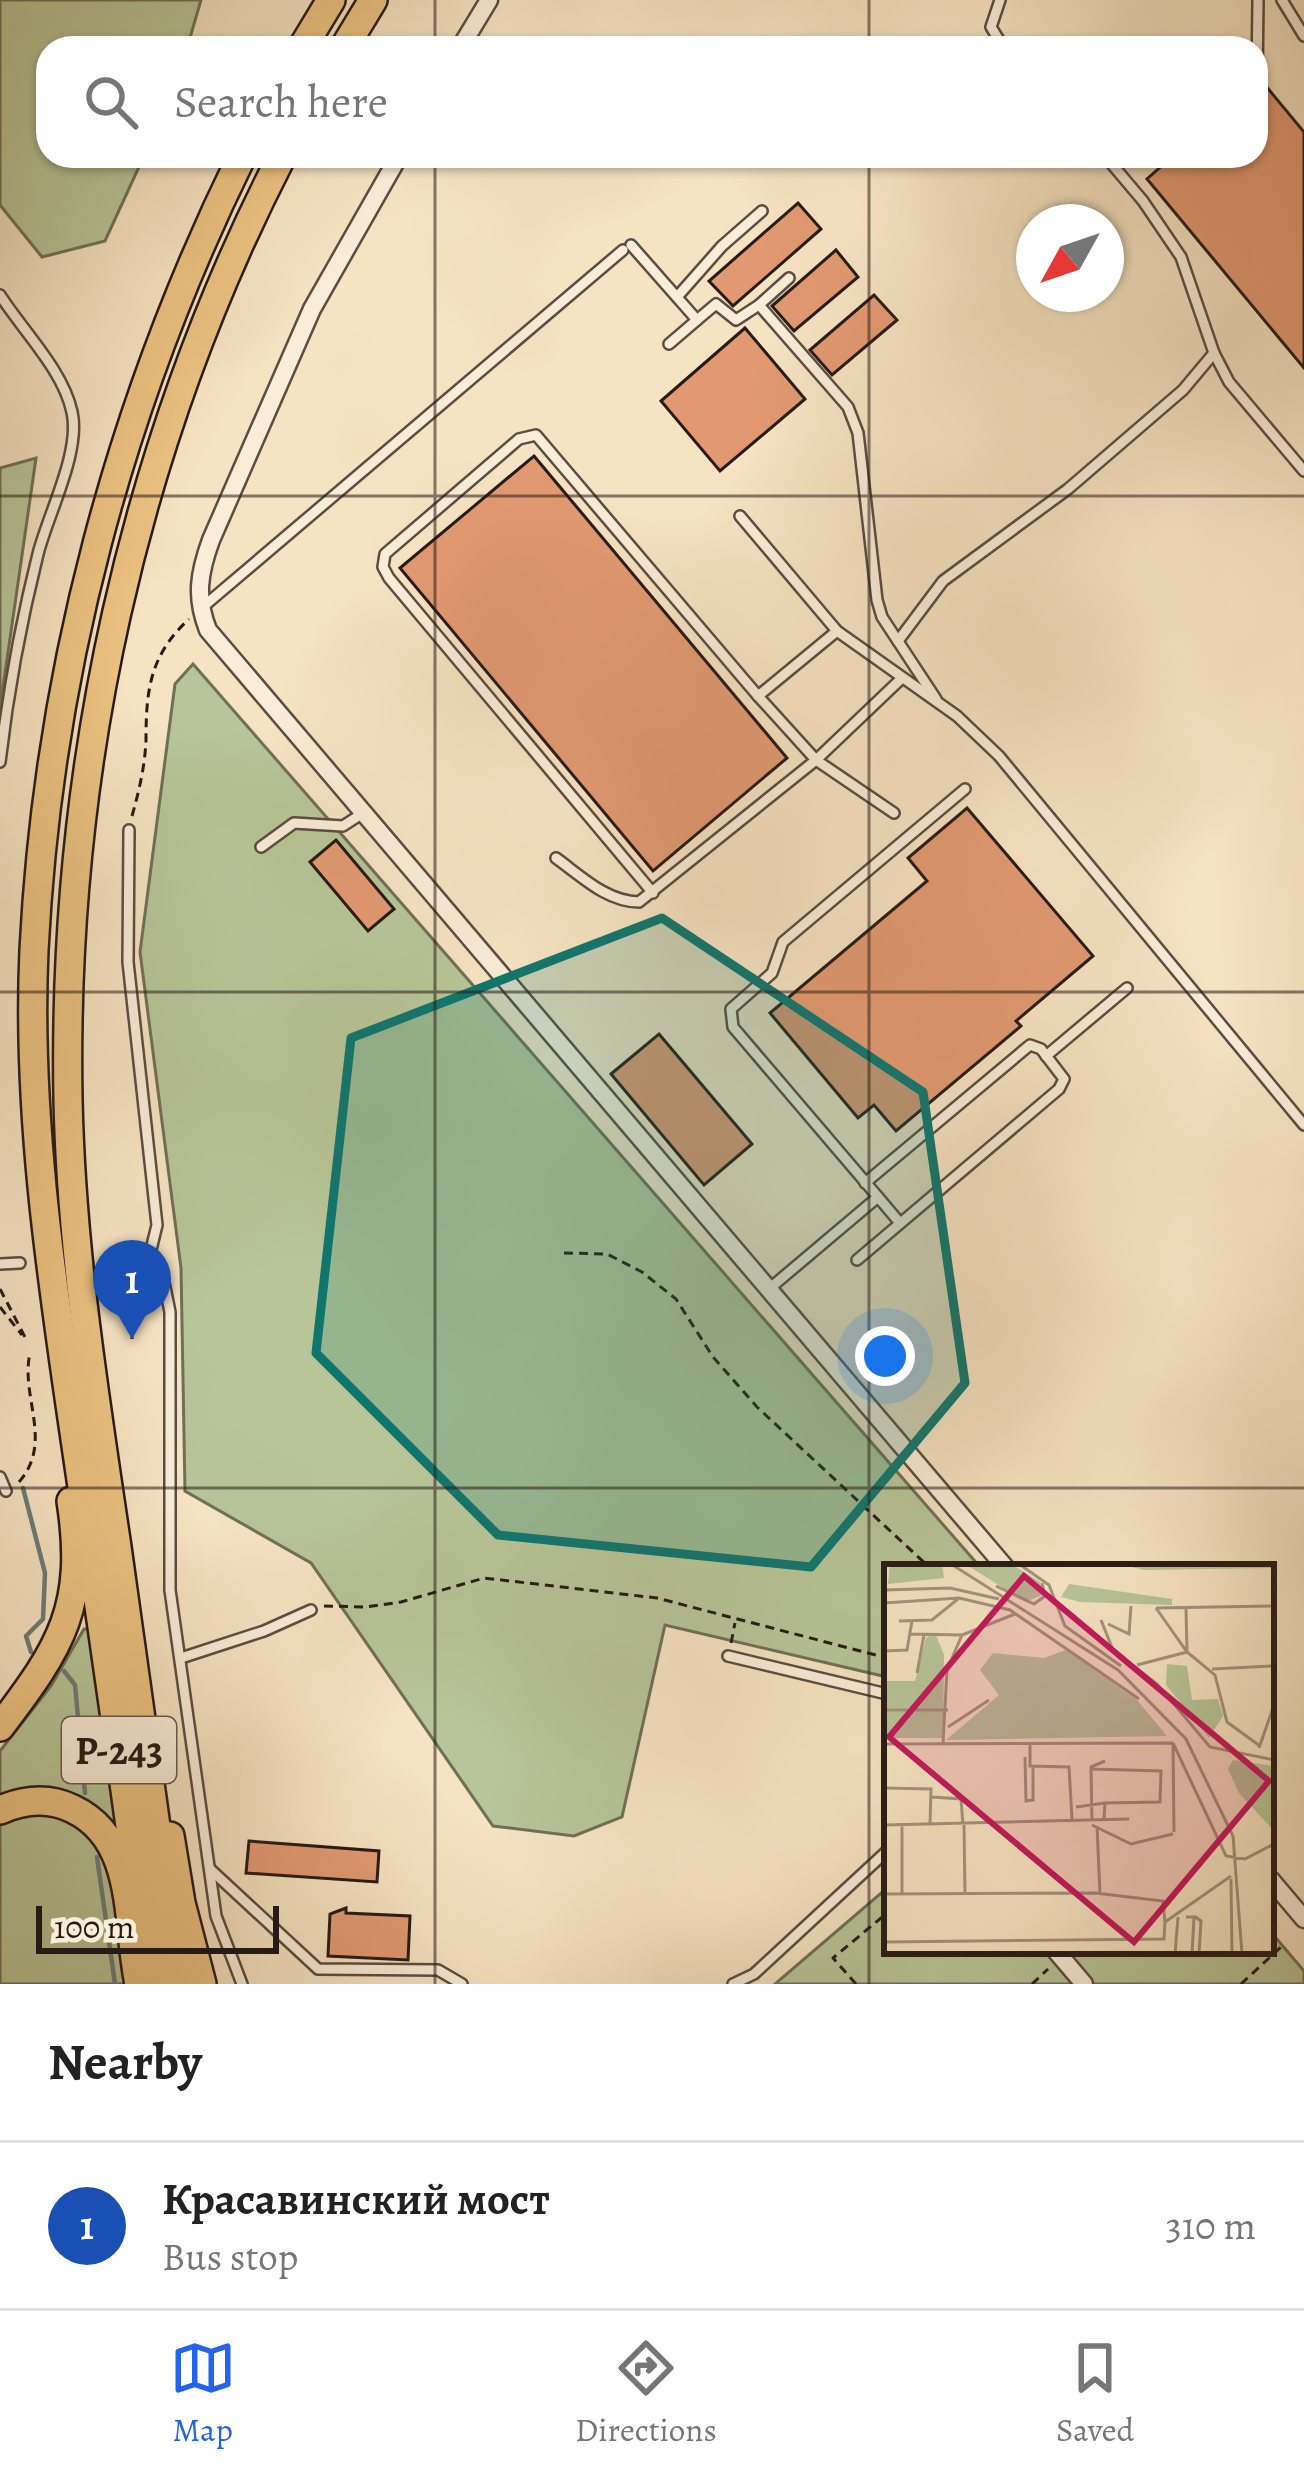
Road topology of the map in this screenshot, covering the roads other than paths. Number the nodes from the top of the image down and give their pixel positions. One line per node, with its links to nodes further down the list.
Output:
1 (331, 0): 9 (main road)
2 (373, 0): 10 (main road)
3 (489, 0): 11 (street)
4 (1000, 0): 12 (lane)
5 (1258, 0): 13 (lane)
6 (1282, 0): 8 (lane)
7 (1303, 0): 8 (lane)
8 (1291, 10): 14 (lane)
9 (309, 36)
10 (351, 36)
11 (467, 36)
12 (997, 36)
13 (1257, 36)
14 (1304, 36)
15 (237, 168): 47 (main road, Р-243)
16 (276, 168): 61 (main road, Р-243)
17 (392, 168): 29 (street)
18 (1115, 168): 26 (lane)
19 (762, 212): 22 (lane)
20 (790, 278): 23 (lane)
21 (0, 295): 36 (lane)
22 (677, 298): 24 (lane); 29 (lane)
23 (759, 304): 24 (lane); 31 (lane)
24 (697, 320): 25 (lane)
25 (669, 344)
26 (1214, 353): 27 (lane); 31 (lane)
27 (1304, 471)
28 (740, 516): 30 (lane)
29 (200, 609): 38 (street)
30 (837, 631): 32 (lane); 33 (lane)
31 (898, 641): 34 (lane)
32 (902, 678): 34 (lane); 35 (lane)
33 (758, 696): 35 (lane); 43 (lane)
34 (939, 704): 46 (lane)
35 (816, 760): 39 (lane); 43 (lane)
36 (0, 762)
37 (964, 789): 48 (lane)
38 (363, 813): 41 (lane); 56 (street)
39 (894, 813)
40 (130, 830): 53 (lane)
41 (262, 847)
42 (556, 858): 43 (lane)
43 (653, 893)
44 (1127, 988): 45 (lane)
45 (1046, 1056): 48 (lane); 50 (lane)
46 (1304, 1125)
47 (41, 1162): 57 (main road); 60 (main road, Р-243)
48 (865, 1183): 49 (lane)
49 (878, 1198): 50 (lane); 56 (lane)
50 (900, 1223): 52 (lane)
51 (115, 1253): 53 (lane)
52 (857, 1260)
53 (148, 1262): 65 (lane)
54 (20, 1263): 55 (lane)
55 (0, 1264)
56 (769, 1289): 62 (street)
57 (61, 1437): 60 (main road); 67 (main road)
58 (0, 1477): 59 (lane)
59 (6, 1491)
60 (87, 1516): 75 (main road, Р-243)
61 (118, 1552): 76 (main road, Р-243); 77 (main road)
62 (1002, 1564)
63 (311, 1610): 65 (lane)
64 (728, 1656): 66 (lane)
65 (181, 1658): 70 (lane)
66 (884, 1693)
67 (0, 1727)
68 (0, 1810): 74 (main road)
69 (884, 1854): 80 (lane)
70 (210, 1869): 78 (lane); 79 (lane)
71 (1274, 1884): 72 (street)
72 (1304, 1919)
73 (1059, 1954): 81 (street)
74 (139, 1984)
75 (152, 1984)
76 (178, 1984)
77 (202, 1984)
78 (242, 1984)
79 (462, 1984)
80 (733, 1984)
81 (1084, 1984)

